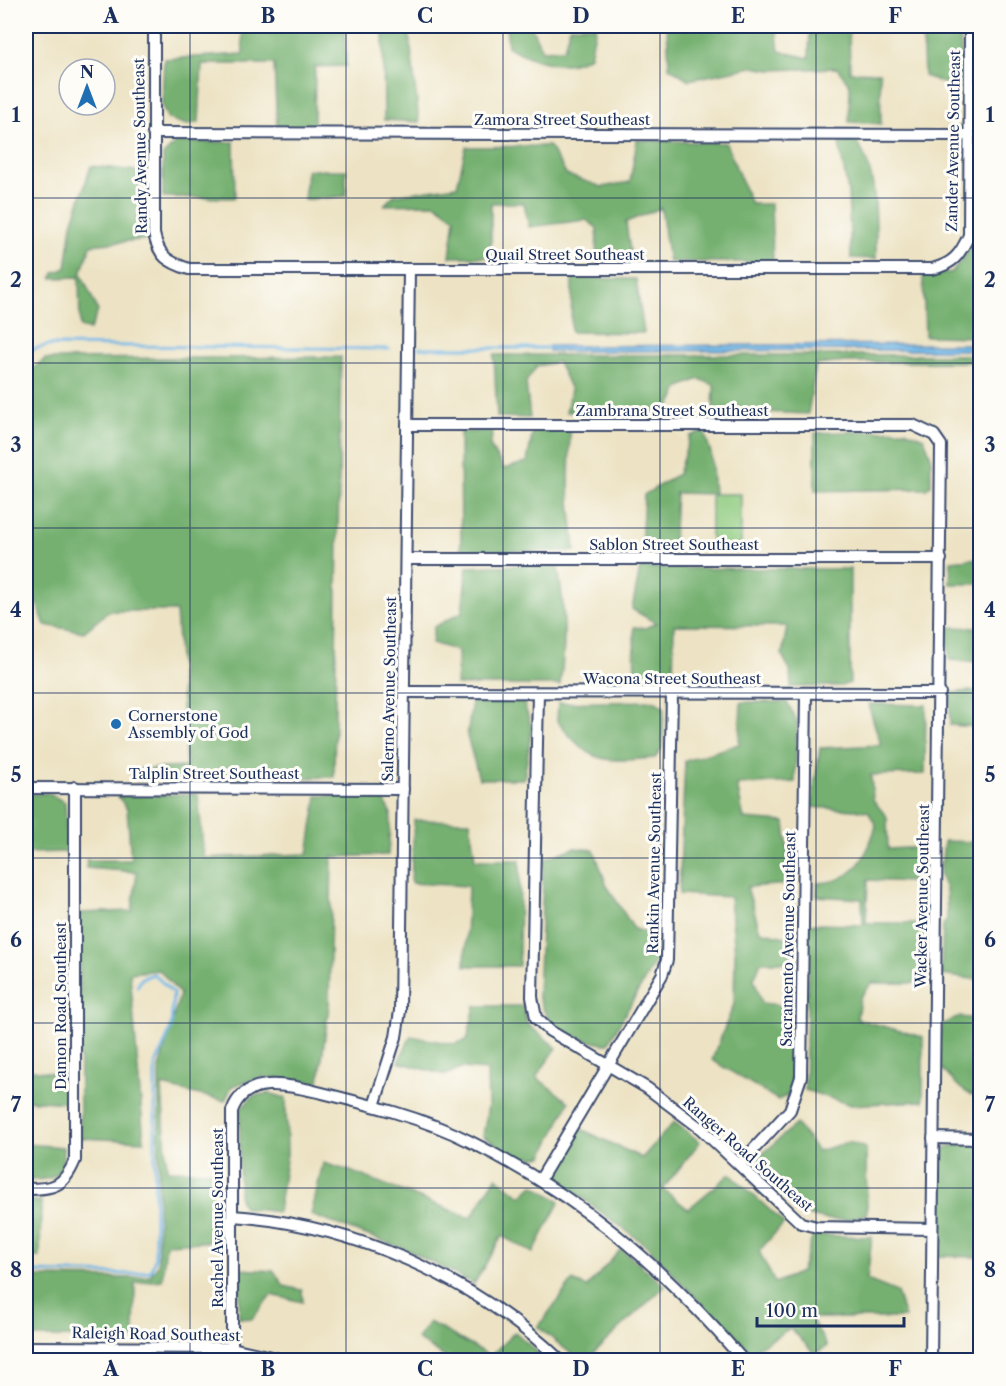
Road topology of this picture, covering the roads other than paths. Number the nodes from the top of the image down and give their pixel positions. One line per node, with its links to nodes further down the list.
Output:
1 (154, 26): 3 (street, Randy Avenue Southeast)
2 (970, 26): 4 (street, Zander Avenue Southeast)
3 (153, 133): 4 (street, Zamora Street Southeast); 6 (street, Randy Avenue Southeast)
4 (970, 135): 5 (street, Zander Avenue Southeast)
5 (960, 255): 7 (street, Quail Street Southeast)
6 (168, 262): 7 (street, Quail Street Southeast)
7 (409, 269): 8 (street, Salerno Avenue Southeast)
8 (407, 425): 9 (street, Zambrana Street Southeast); 10 (street, Salerno Avenue Southeast)
9 (934, 435): 11 (street, Wacker Avenue Southeast)
10 (406, 559): 11 (street, Sablon Street Southeast); 12 (street, Salerno Avenue Southeast)
11 (941, 559): 16 (street, Wacker Avenue Southeast)
12 (403, 692): 13 (street, Wacona Street Southeast); 19 (street, Salerno Avenue Southeast)
13 (538, 693): 14 (street, Wacona Street Southeast); 20 (street, Ranger Road Southeast)
14 (672, 693): 15 (street, Wacona Street Southeast); 20 (street, Rankin Avenue Southeast)
15 (806, 693): 16 (street, Wacona Street Southeast); 24 (street, Sacramento Avenue Southeast)
16 (940, 693): 22 (street, Wacker Avenue Southeast)
17 (75, 787): 18 (street, Talplin Street Southeast); 19 (street, Talplin Street Southeast); 26 (street, Damon Road Southeast)
18 (26, 788)
19 (403, 789): 21 (street, Salerno Avenue Southeast)
20 (607, 1065): 24 (street, Ranger Road Southeast); 25 (street, Rankin Avenue Southeast)
21 (374, 1106): 25 (street); 27 (street, Rachel Avenue Southeast)
22 (933, 1138): 23 (street); 28 (street, Wacker Avenue Southeast)
23 (981, 1139)
24 (740, 1164): 28 (street, Ranger Road Southeast)
25 (540, 1180): 33 (street)
26 (26, 1189)
27 (232, 1216): 30 (street, Rachel Avenue Southeast); 32 (street)
28 (932, 1229): 34 (street, Wacker Avenue Southeast)
29 (26, 1347): 30 (street, Raleigh Road Southeast)
30 (232, 1348): 31 (street, Raleigh Road Southeast)
31 (284, 1360)
32 (560, 1360)
33 (743, 1360)
34 (931, 1360)

